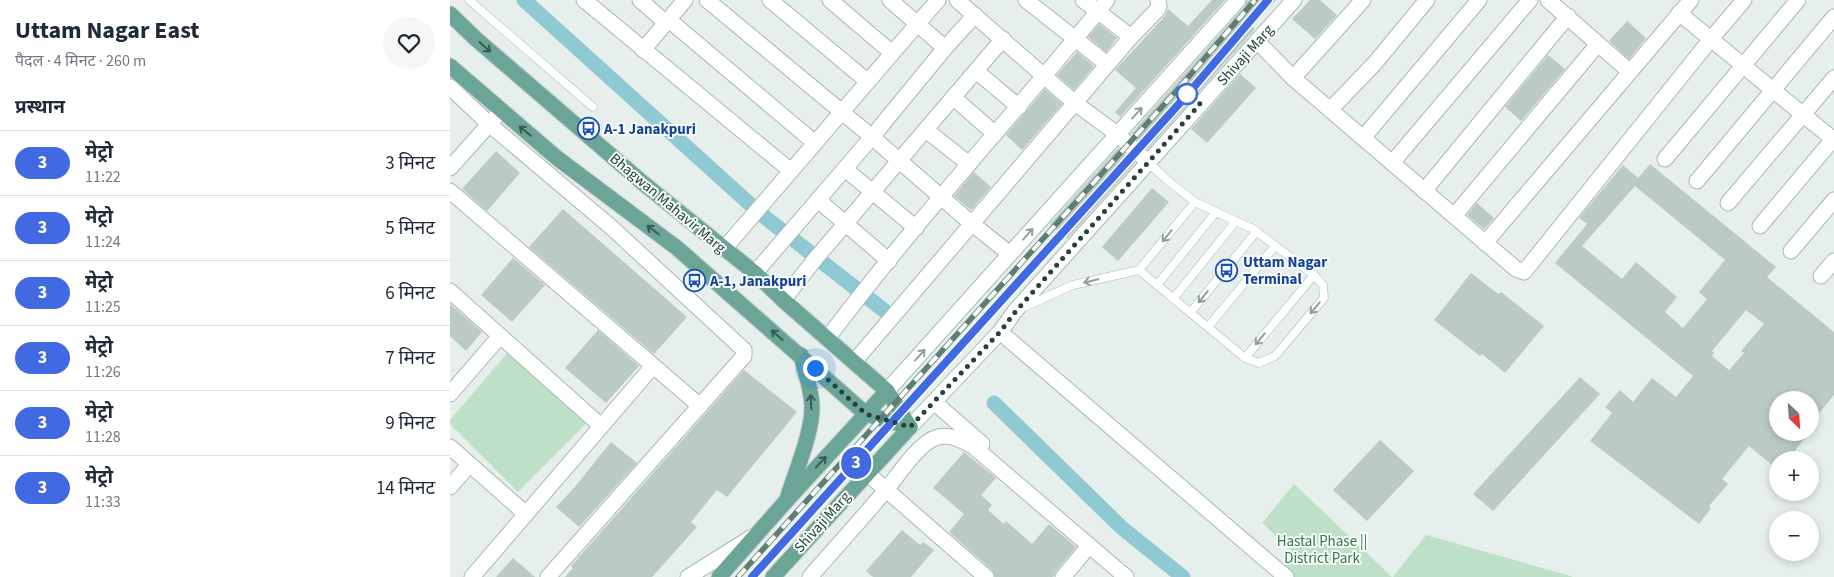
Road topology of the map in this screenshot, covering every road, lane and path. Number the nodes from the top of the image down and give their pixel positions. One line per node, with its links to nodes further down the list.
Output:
1 (469, 0): 54 (lane)
2 (584, 0): 39 (street)
3 (640, 0): 30 (street)
4 (686, 0): 30 (street)
5 (707, 0): 58 (street)
6 (770, 0): 49 (street)
7 (830, 0): 40 (street)
8 (890, 0): 31 (street)
9 (938, 0): 31 (street)
10 (957, 0): 27 (street)
11 (1026, 0): 33 (street)
12 (1083, 0): 24 (street)
13 (1158, 0): 32 (street)
14 (1238, 0): 63 (street, one-way to 14)
15 (1294, 0): 36 (street, Shivaji Marg)
16 (1363, 0): 47 (street)
17 (1427, 0): 57 (street)
18 (1479, 0): 65 (street)
19 (1530, 0): 71 (street)
20 (1548, 0): 28 (street)
21 (1691, 0): 25 (street)
22 (1744, 0): 35 (street)
23 (1798, 0): 42 (street)
24 (1102, 6): 32 (street); 33 (street)
25 (1680, 13): 35 (street); 45 (street)
26 (450, 14): 95 (main road, Bhagwan Mahavir Marg, one-way to 95)
27 (975, 15): 34 (street); 38 (street)
28 (1568, 16): 37 (street); 77 (street)
29 (1834, 17): 51 (street)
30 (668, 21): 39 (street); 67 (street)
31 (917, 24): 38 (street); 40 (street)
32 (1131, 36): 41 (street)
33 (1076, 38): 41 (street); 46 (street)
34 (1003, 39): 44 (street); 46 (street)
35 (1711, 40): 42 (street); 93 (street)
36 (1257, 41): 47 (street); 70 (street, Shivaji Marg)
37 (1598, 44): 45 (street); 86 (street)
38 (945, 48): 64 (street)
39 (643, 50): 75 (street)
40 (892, 53): 49 (street)
41 (1107, 64): 53 (street)
42 (1742, 65): 51 (street); 68 (street)
43 (450, 66): 56 (main road, Bhagwan Mahavir Marg)
44 (976, 70): 52 (street); 55 (street)
45 (1629, 71): 93 (street)
46 (1045, 76): 53 (street); 55 (street)
47 (1292, 78): 57 (street)
48 (1834, 78): 59 (street)
49 (867, 81): 58 (street)
50 (450, 87): 60 (street)
51 (1772, 90): 59 (street); 76 (street)
52 (953, 98): 61 (street); 62 (street)
53 (1075, 102): 63 (street); 88 (street)
54 (593, 107)
55 (1019, 107): 62 (street)
56 (501, 110): 60 (street); 114 (main road, Bhagwan Mahavir Marg, one-way to 56)
57 (1330, 110): 65 (street)
58 (841, 112): 64 (street); 67 (street)
59 (1804, 115): 66 (street); 84 (street)
60 (489, 124): 73 (street); 121 (street)
61 (926, 130): 69 (street); 72 (street)
62 (995, 134): 72 (street)
63 (1118, 134): 70 (street); 97 (street, one-way to 63)
64 (872, 137): 69 (street); 74 (street)
65 (1363, 138): 71 (street)
66 (1834, 139): 90 (street)
67 (815, 143): 75 (street)
68 (1665, 159)
69 (899, 161): 79 (street); 80 (street)
70 (1148, 162): 83 (lane); 108 (street, Shivaji Marg)
71 (1392, 163): 77 (street)
72 (969, 164): 80 (street)
73 (450, 168)
74 (845, 169): 79 (street); 81 (street)
75 (791, 170): 95 (street)
76 (1697, 181)
77 (1424, 191): 86 (street)
78 (450, 192): 117 (street)
79 (874, 192): 89 (street); 91 (street)
80 (940, 197): 88 (street); 91 (street)
81 (818, 200): 89 (street); 101 (street)
82 (1834, 200): 96 (street)
83 (1195, 202): 85 (lane); 100 (lane, one-way to 100)
84 (1728, 204)
85 (1216, 212): 87 (lane); 104 (lane)
86 (1454, 216): 93 (street)
87 (1236, 221): 92 (lane); 106 (lane)
88 (971, 223): 97 (street); 116 (street)
89 (847, 224): 98 (street); 107 (street)
90 (1760, 226)
91 (916, 228): 98 (street)
92 (1256, 232): 94 (lane); 109 (lane, one-way to 109)
93 (1485, 243)
94 (1275, 246): 102 (lane); 110 (lane)
95 (724, 249): 101 (main road, Bhagwan Mahavir Marg)
96 (1791, 251)
97 (1010, 254): 118 (street, one-way to 97)
98 (889, 261): 113 (street)
99 (1834, 261): 103 (street)
100 (1139, 270): 104 (lane); 108 (lane, one-way to 108)
101 (755, 273): 107 (main road, Bhagwan Mahavir Marg)
102 (1314, 275): 115 (lane, one-way to 115); 115 (lane, one-way to 115)
103 (1821, 276)
104 (1157, 285): 106 (lane)
105 (452, 295): 112 (street)
106 (1173, 299): 109 (lane)
107 (783, 300): 113 (main road, Bhagwan Mahavir Marg)
108 (1016, 311): 111 (street, Shivaji Marg)
109 (1190, 313): 110 (lane)
110 (1208, 327): 115 (lane)
111 (1000, 332): 120 (street, Shivaji Marg); 144 (street)
112 (500, 336): 119 (street); 123 (street)
113 (827, 338): 116 (main road, Bhagwan Mahavir Marg)
114 (801, 355): 122 (main road, Bhagwan Mahavir Marg); 130 (main road, one-way to 114)
115 (1244, 358)
116 (854, 362): 118 (main road, Bhagwan Mahavir Marg)
117 (653, 366): 121 (street); 123 (street)
118 (887, 391): 122 (main road); 124 (main road, Bhagwan Mahavir Marg)
119 (450, 394)
120 (934, 402): 124 (street, Shivaji Marg); 143 (street)
121 (700, 406): 135 (street)
122 (866, 414): 124 (main road); 130 (main road, one-way to 122)
123 (601, 426): 131 (street)
124 (910, 427): 127 (main road, Shivaji Marg)
125 (450, 447): 126 (street)
126 (469, 465): 128 (street); 131 (street)
127 (867, 473): 129 (street); 138 (main road, Shivaji Marg)
128 (450, 487)
129 (886, 490): 133 (street); 139 (street); 140 (street)
130 (787, 500): 132 (main road)
131 (526, 514): 134 (street)
132 (760, 532): 136 (street); 137 (main road)
133 (1089, 546): 141 (street); 142 (street)
134 (472, 577)
135 (548, 577)
136 (688, 577)
137 (719, 577)
138 (773, 577)
139 (810, 577)
140 (986, 577)
141 (1064, 577)
142 (1126, 577)
143 (1137, 577)
144 (1286, 577)

